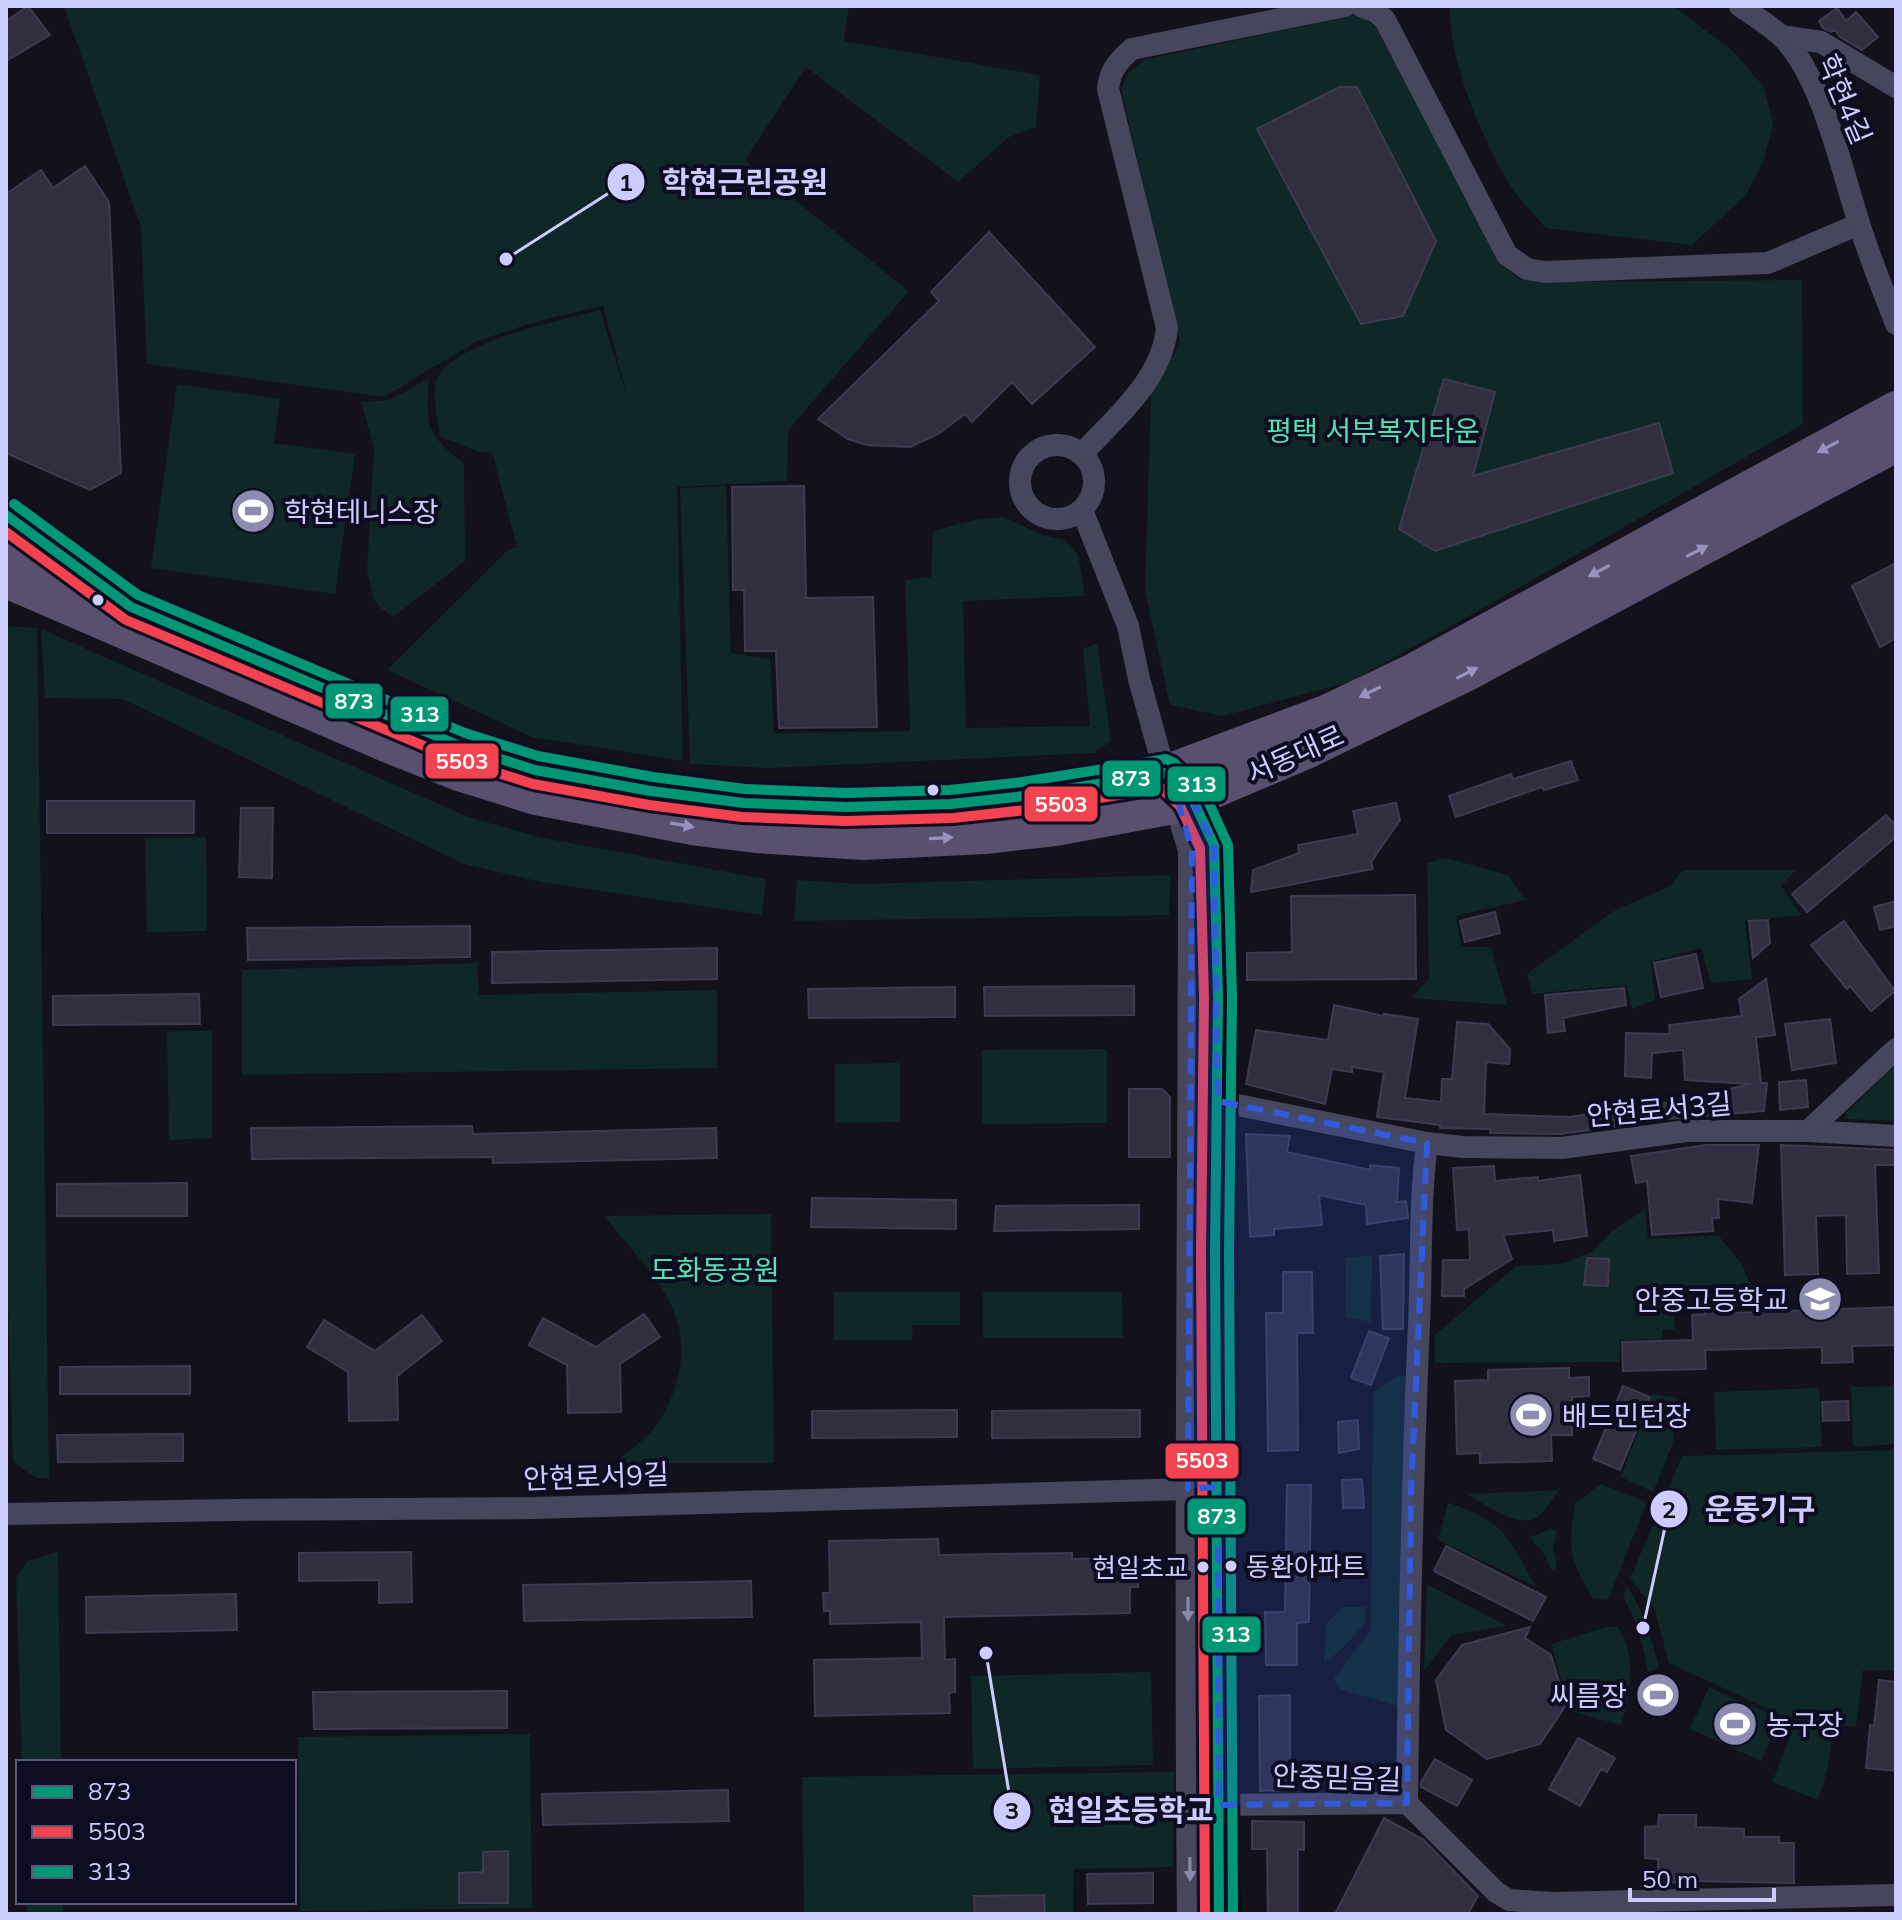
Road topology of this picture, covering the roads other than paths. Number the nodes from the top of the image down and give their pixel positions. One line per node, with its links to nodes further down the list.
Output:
1 (1345, 6): 10 (street)
2 (1361, 6): 6 (street)
3 (1740, 6): 4 (street, 학현4길)
4 (1781, 36): 5 (street, 학현4길); 6 (street, 학현4길)
5 (1896, 87)
6 (1859, 224): 7 (street, 학현4길)
7 (1896, 324)
8 (1896, 409): 18 (main road, 서동대로, one-way to 18)
9 (1896, 444): 18 (main road, 서동대로, one-way to 9)
10 (1082, 454): 11 (street); 11 (street)
11 (1082, 510): 18 (street)
12 (6, 515): 17 (main road)
13 (6, 553): 17 (main road, 서동대로)
14 (6, 580): 16 (main road, 서동대로)
15 (6, 604): 16 (main road)
16 (60, 605): 18 (main road, 서동대로, one-way to 18)
17 (131, 607): 18 (main road, 서동대로)
18 (1179, 792): 20 (street); 21 (street)
19 (1896, 1049): 22 (street)
20 (1193, 1078): 21 (street); 26 (street)
21 (1218, 1101): 24 (street, 안현로서3길); 25 (street)
22 (1808, 1131): 23 (street, 안현로서3길); 24 (street, 안현로서3길)
23 (1896, 1136)
24 (1427, 1143): 28 (street)
25 (1218, 1487): 26 (street); 29 (street)
26 (1188, 1489): 27 (street, 안현로서9길); 31 (street, one-way to 31)
27 (6, 1514)
28 (1407, 1803): 29 (street, 안중믿음길); 30 (street, 안중믿음길)
29 (1219, 1805): 32 (street)
30 (1896, 1895)
31 (1191, 1914)
32 (1219, 1914)

